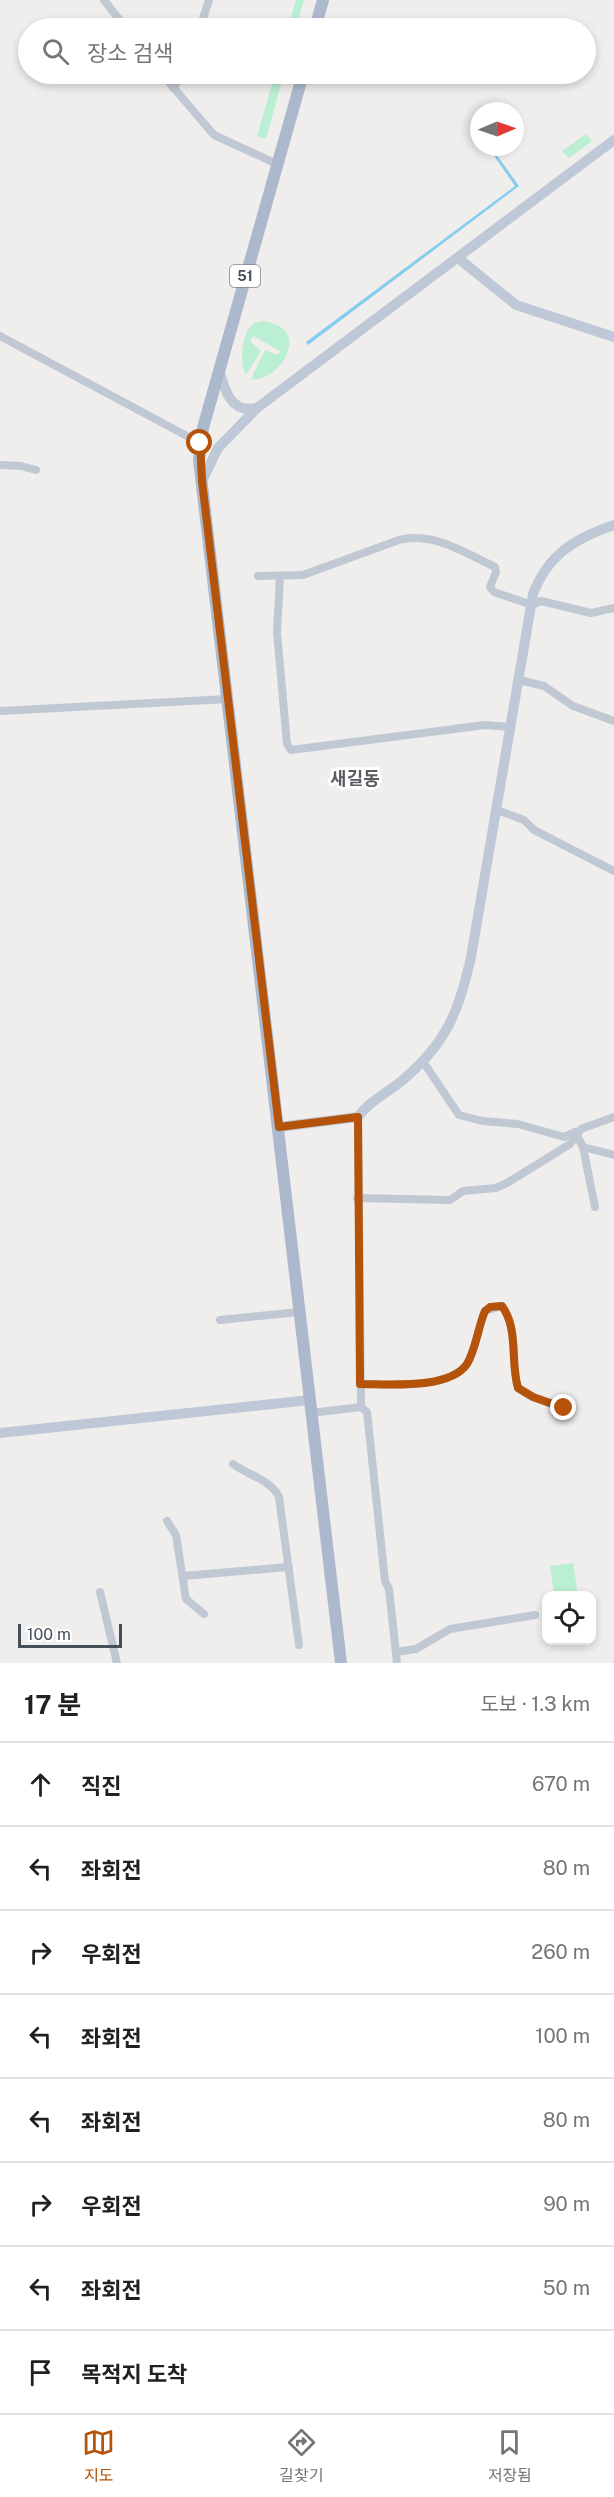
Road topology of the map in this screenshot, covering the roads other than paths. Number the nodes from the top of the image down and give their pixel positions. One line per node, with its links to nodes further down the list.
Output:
1 (104, 0): 4 (street)
2 (209, 0): 5 (street)
3 (323, 0): 6 (main road)
4 (118, 18)
5 (203, 18)
6 (318, 18)
7 (170, 84): 10 (street)
8 (176, 84): 10 (street)
9 (300, 84): 12 (main road, 51)
10 (173, 88): 12 (street)
11 (614, 140): 13 (street)
12 (277, 164): 16 (main road, 51)
13 (459, 258): 15 (street); 17 (street)
14 (0, 336): 18 (street)
15 (614, 337)
16 (219, 369): 17 (street); 18 (main road, 51)
17 (257, 408): 21 (street)
18 (200, 443): 21 (main road, 51)
19 (0, 465): 20 (street)
20 (36, 470)
21 (202, 481): 28 (main road, 51)
22 (614, 525): 25 (street)
23 (258, 576): 24 (street)
24 (280, 576): 25 (street); 31 (street)
25 (532, 605): 26 (street); 27 (street)
26 (614, 608)
27 (519, 680): 30 (street); 31 (street)
28 (228, 699): 29 (street); 37 (main road, 51)
29 (0, 711)
30 (614, 721)
31 (510, 727): 32 (street)
32 (497, 810): 33 (street); 34 (street)
33 (614, 871)
34 (422, 1060): 35 (street); 38 (street)
35 (358, 1117): 37 (street); 41 (street)
36 (614, 1117): 38 (street)
37 (279, 1127): 43 (main road, 51)
38 (578, 1134): 39 (street); 41 (street)
39 (583, 1147): 40 (street); 42 (street)
40 (614, 1155)
41 (357, 1198): 45 (street)
42 (595, 1207)
43 (299, 1312): 44 (street); 46 (main road, 51)
44 (220, 1320)
45 (360, 1384): 47 (street); 48 (street)
46 (310, 1400): 49 (main road, 51); 50 (street)
47 (361, 1407): 49 (street); 59 (street)
48 (564, 1408)
49 (311, 1413): 61 (main road, 51)
50 (0, 1433)
51 (233, 1464): 53 (street)
52 (167, 1521): 54 (street)
53 (289, 1567): 54 (street); 58 (street)
54 (183, 1576): 56 (street)
55 (100, 1592): 60 (street)
56 (204, 1614)
57 (535, 1615): 59 (street)
58 (299, 1645)
59 (396, 1652): 62 (street)
60 (117, 1663)
61 (341, 1663)
62 (397, 1663)

